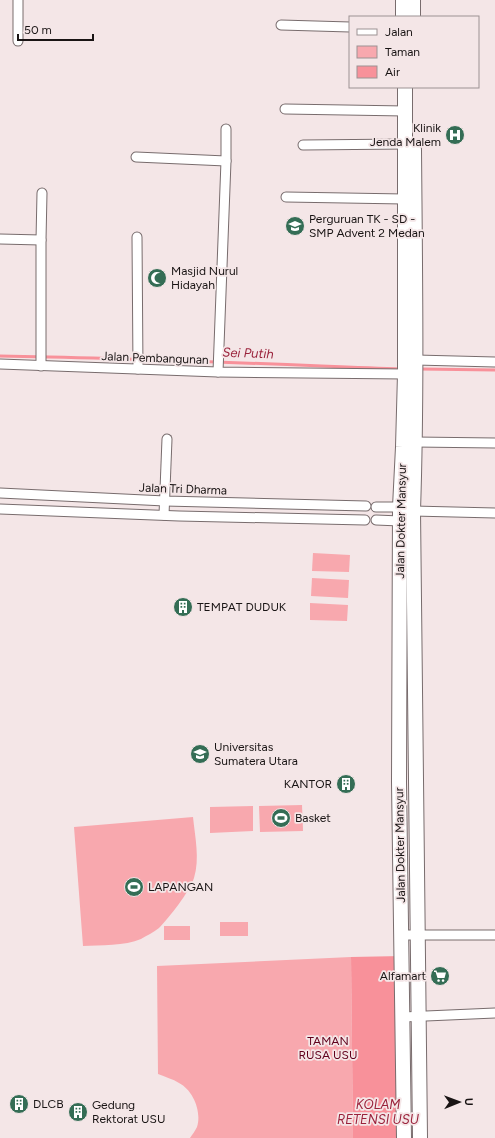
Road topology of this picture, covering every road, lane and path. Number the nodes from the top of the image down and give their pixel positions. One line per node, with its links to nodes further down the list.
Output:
1 (18, 0): 8 (street)
2 (403, 0): 4 (main road)
3 (413, 0): 5 (main road)
4 (403, 16)
5 (413, 16)
6 (281, 25): 7 (street)
7 (349, 27)
8 (18, 41)
9 (404, 88): 12 (main road, Jalan Dokter Mansyur)
10 (414, 88): 29 (main road, Jalan Dokter Mansyur)
11 (285, 109): 12 (street)
12 (405, 111): 14 (main road, Jalan Dokter Mansyur)
13 (226, 129): 17 (street)
14 (405, 144): 15 (street); 20 (main road, Jalan Dokter Mansyur)
15 (303, 145)
16 (136, 157): 17 (street)
17 (226, 161): 28 (street)
18 (42, 193): 23 (street)
19 (286, 197): 20 (street)
20 (404, 199): 29 (main road, Jalan Dokter Mansyur)
21 (137, 237): 25 (street)
22 (0, 239): 23 (street)
23 (41, 240): 24 (street)
24 (42, 360): 25 (street, Jalan Pembangunan); 27 (street, Jalan Pembangunan)
25 (138, 362): 28 (street, Jalan Pembangunan)
26 (495, 362): 29 (street, Jalan Pembangunan)
27 (0, 364)
28 (218, 365): 29 (street, Jalan Pembangunan)
29 (410, 368): 31 (main road, Jalan Dokter Mansyur); 39 (main road, Jalan Dokter Mansyur)
30 (167, 439): 34 (street)
31 (415, 442): 32 (street); 39 (main road, Jalan Dokter Mansyur)
32 (495, 443)
33 (0, 493): 34 (street, Jalan Tri Dharma)
34 (165, 501): 35 (street, Jalan Tri Dharma); 41 (street)
35 (228, 503): 36 (street, Jalan Tri Dharma); 42 (street)
36 (366, 506)
37 (376, 507): 39 (street)
38 (0, 509): 41 (street)
39 (404, 513): 40 (street); 44 (street); 46 (main road, Jalan Dokter Mansyur); 47 (main road, Jalan Dokter Mansyur)
40 (495, 513)
41 (164, 516): 42 (street)
42 (228, 517): 43 (street)
43 (366, 520)
44 (376, 520)
45 (495, 935): 47 (street)
46 (402, 936): 47 (street); 48 (main road, Jalan Dokter Mansyur)
47 (418, 936): 49 (main road, Jalan Dokter Mansyur)
48 (402, 956): 49 (street); 52 (main road, Jalan Dokter Mansyur)
49 (418, 956): 51 (main road, Jalan Dokter Mansyur)
50 (495, 1013): 51 (street)
51 (419, 1016): 52 (street); 54 (main road, Jalan Dokter Mansyur)
52 (403, 1017): 53 (main road, Jalan Dokter Mansyur)
53 (404, 1138)
54 (420, 1138)

